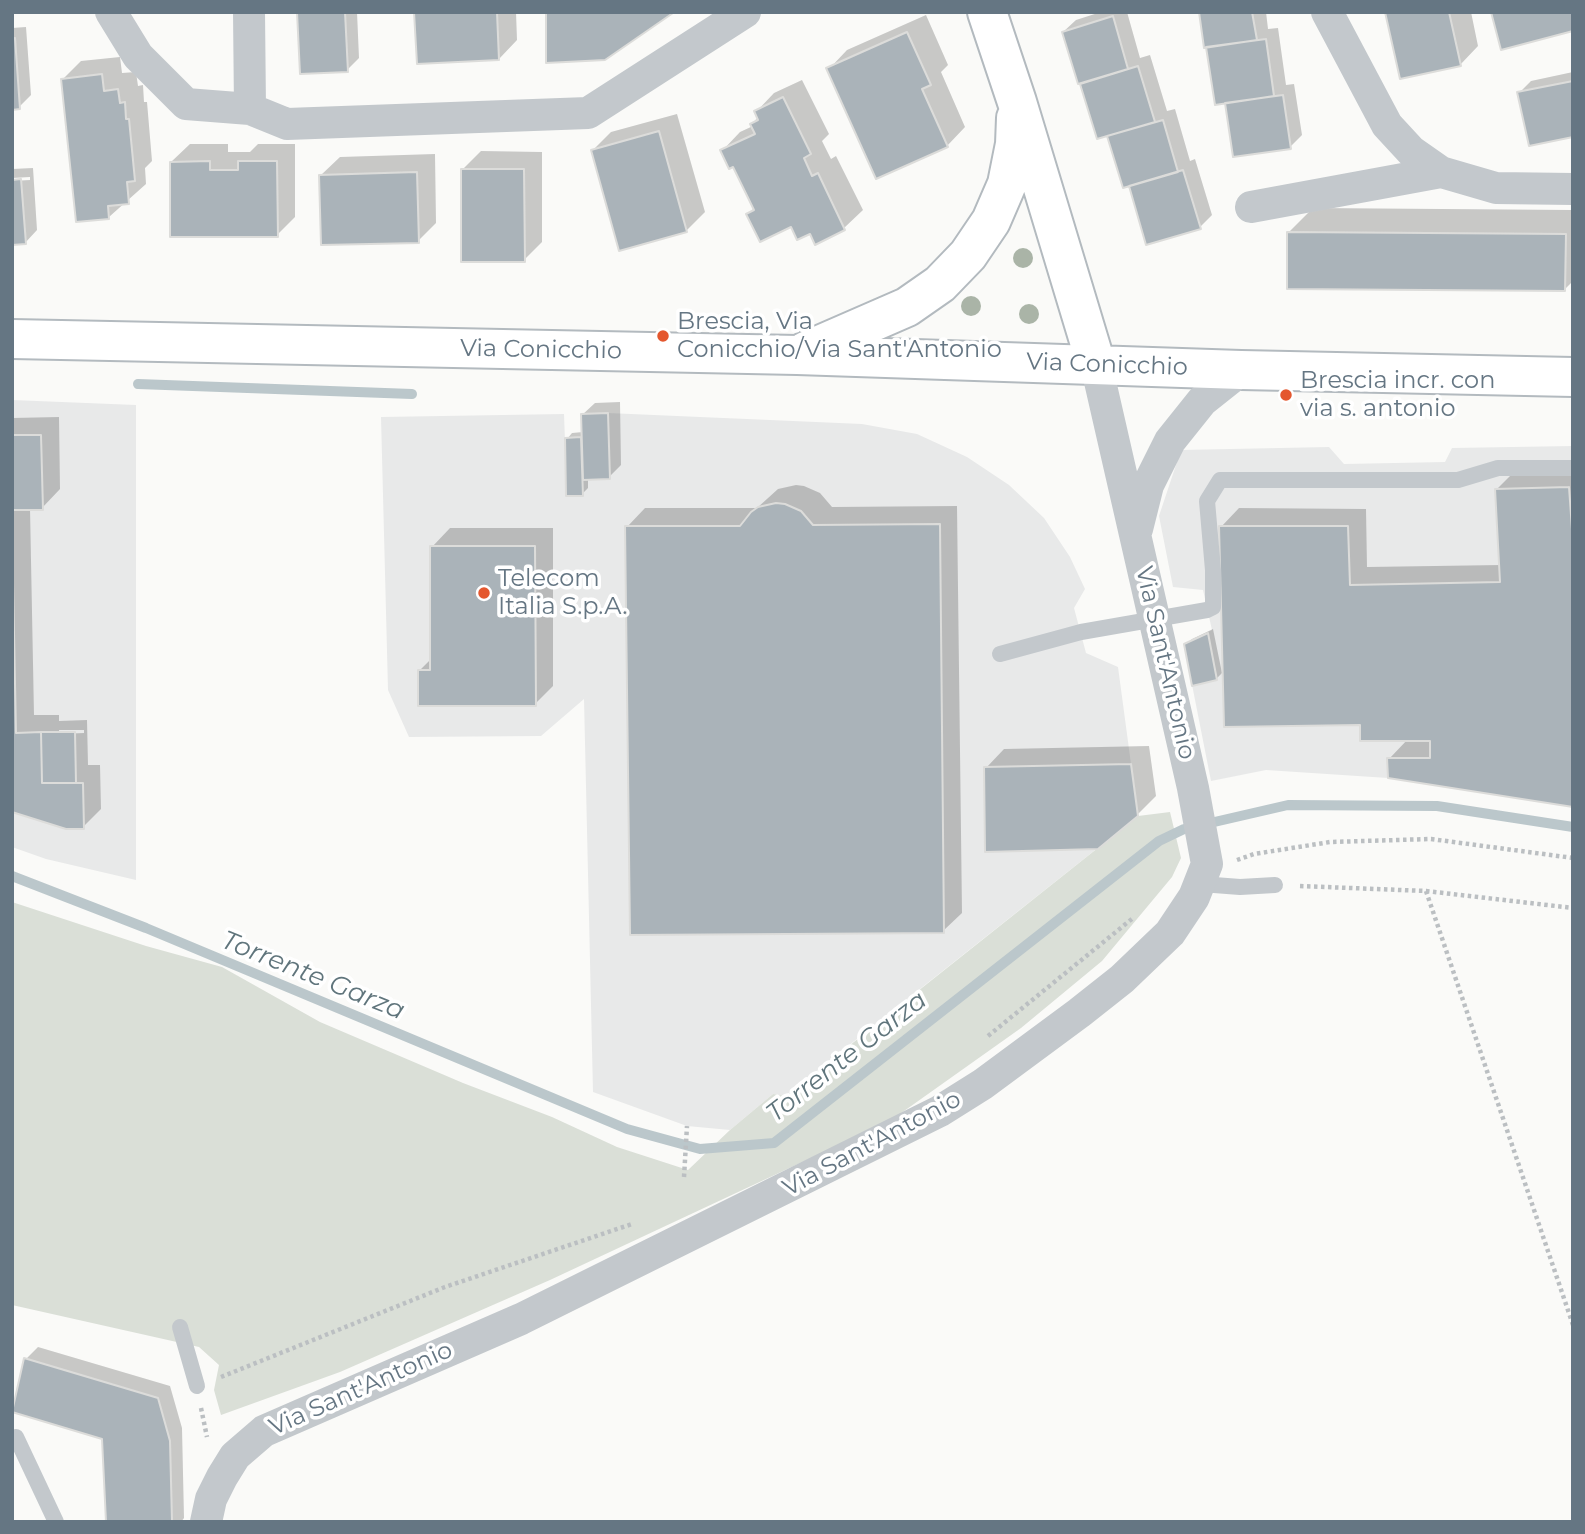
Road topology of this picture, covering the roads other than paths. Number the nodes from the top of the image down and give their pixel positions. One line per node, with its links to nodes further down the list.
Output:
1 (111, 12): 7 (street)
2 (248, 12): 7 (street)
3 (745, 12): 7 (street)
4 (1327, 12): 8 (street)
5 (991, 14): 6 (main road)
6 (1017, 102): 12 (main road); 13 (main road)
7 (250, 110)
8 (1441, 172): 9 (street); 10 (street)
9 (1573, 189)
10 (1251, 207)
11 (12, 339): 12 (main road, Via Conicchio)
12 (797, 355): 13 (main road, Via Conicchio)
13 (1096, 365): 14 (main road, Via Conicchio); 17 (street, Via Sant'Antonio)
14 (1241, 370): 15 (main road, Via Conicchio); 17 (street, Via Sant'Antonio)
15 (1573, 377)
16 (1573, 468): 18 (lane)
17 (1136, 534): 18 (street, Via Sant'Antonio)
18 (1154, 619): 19 (lane); 20 (street, Via Sant'Antonio)
19 (1000, 654)
20 (1205, 873): 21 (lane); 26 (street, Via Sant'Antonio)
21 (1275, 885)
22 (180, 1327): 23 (lane)
23 (197, 1387)
24 (16, 1437): 25 (lane)
25 (55, 1522)
26 (206, 1522)

